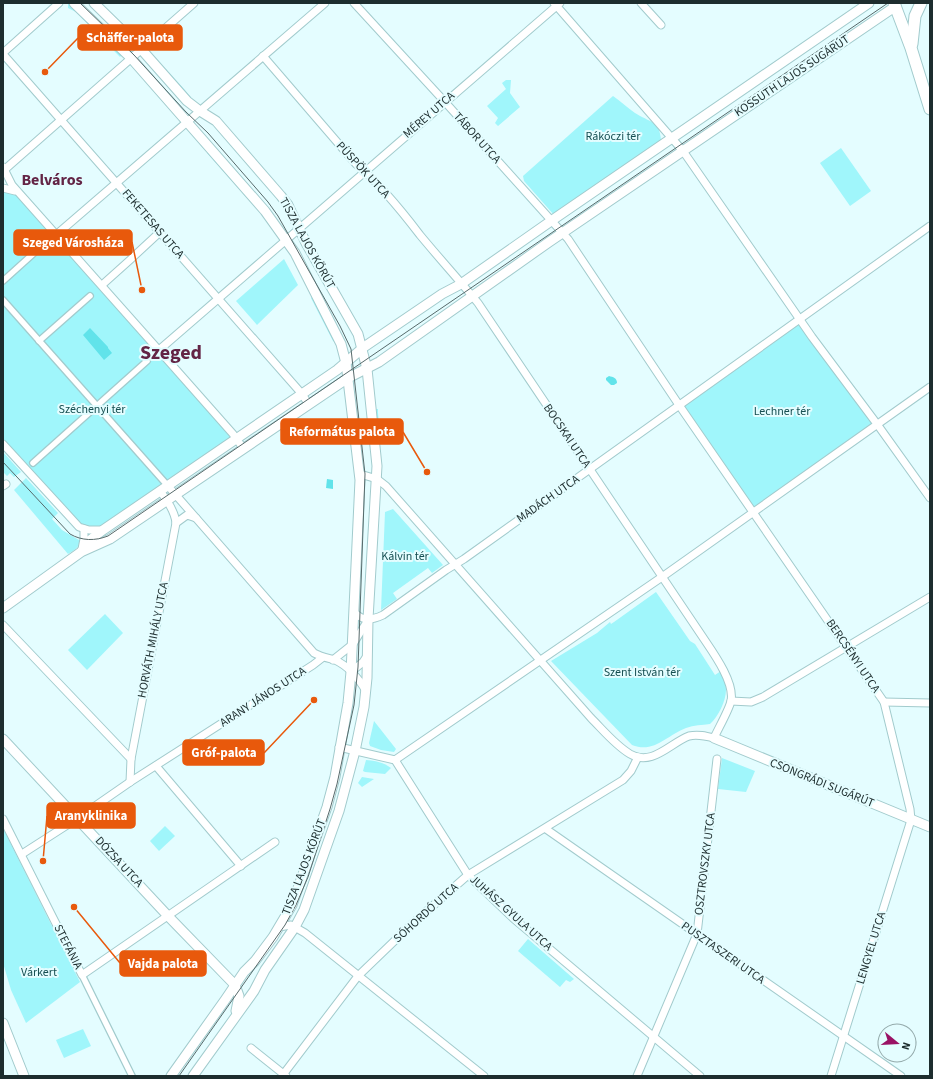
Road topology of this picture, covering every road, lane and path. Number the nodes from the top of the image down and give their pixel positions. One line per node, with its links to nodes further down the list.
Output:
1 (59, 3): 15 (street)
2 (74, 3): 14 (street, TISZA LAJOS KÖRÚT)
3 (94, 3): 14 (street, TISZA LAJOS KÖRÚT)
4 (194, 3): 14 (street)
5 (325, 3): 16 (street)
6 (354, 3): 17 (street, TÁBOR UTCA)
7 (641, 3): 12 (street)
8 (869, 3): 21 (street, KOSSUTH LAJOS SUGÁRÚT)
9 (920, 3): 13 (main road)
10 (557, 4): 17 (street, MÉREY UTCA); 21 (street)
11 (897, 4): 13 (main road); 22 (street, KOSSUTH LAJOS SUGÁRÚT)
12 (661, 25)
13 (911, 48): 18 (main road)
14 (136, 53): 19 (street, TISZA LAJOS KÖRÚT); 19 (street, TISZA LAJOS KÖRÚT); 20 (street)
15 (3, 54): 20 (street, FEKETESAS UTCA)
16 (263, 56): 19 (street); 24 (street, PÜSPÖK UTCA)
17 (445, 102): 24 (street, MÉREY UTCA); 28 (street, TÁBOR UTCA)
18 (930, 109)
19 (194, 117): 25 (street); 30 (street, TISZA LAJOS KÖRÚT); 34 (street, TISZA LAJOS KÖRÚT)
20 (61, 120): 23 (street); 25 (street, FEKETESAS UTCA)
21 (673, 138): 22 (street); 28 (street, KOSSUTH LAJOS SUGÁRÚT)
22 (683, 151): 32 (street, KOSSUTH LAJOS SUGÁRÚT); 43 (street)
23 (4, 169): 27 (street)
24 (365, 172): 30 (street, MÉREY UTCA); 37 (street, PÜSPÖK UTCA)
25 (117, 184): 31 (street, FEKETESAS UTCA); 33 (street)
26 (3, 188): 27 (street)
27 (18, 192): 33 (street)
28 (551, 221): 32 (street); 37 (street, KOSSUTH LAJOS SUGÁRÚT)
29 (930, 226): 43 (street)
30 (299, 228): 34 (street, MÉREY UTCA); 45 (street, TISZA LAJOS KÖRÚT)
31 (160, 232): 38 (street); 41 (street, FEKETESAS UTCA)
32 (562, 233): 40 (street, KOSSUTH LAJOS SUGÁRÚT); 54 (street)
33 (56, 235): 38 (street)
34 (286, 240): 41 (street, MÉREY UTCA); 48 (street, TISZA LAJOS KÖRÚT)
35 (44, 244): 36 (street)
36 (3, 281)
37 (461, 284): 40 (street); 45 (street, KOSSUTH LAJOS SUGÁRÚT)
38 (102, 285): 46 (street)
39 (90, 296): 44 (street)
40 (472, 296): 49 (street, KOSSUTH LAJOS SUGÁRÚT); 61 (street, BOCSKAI UTCA)
41 (218, 299): 46 (street, MÉREY UTCA); 52 (street, FEKETESAS UTCA)
42 (3, 300): 44 (street)
43 (799, 319): 54 (street); 56 (street)
44 (39, 341): 55 (street)
45 (362, 349): 48 (street, KOSSUTH LAJOS SUGÁRÚT); 49 (street, TISZA LAJOS KÖRÚT)
46 (159, 350): 57 (street)
47 (147, 361): 55 (street)
48 (346, 363): 50 (street, TISZA LAJOS KÖRÚT); 52 (street, KOSSUTH LAJOS SUGÁRÚT)
49 (367, 368): 50 (street, KOSSUTH LAJOS SUGÁRÚT); 63 (street, TISZA LAJOS KÖRÚT)
50 (348, 378): 53 (street, KOSSUTH LAJOS SUGÁRÚT); 62 (street, TISZA LAJOS KÖRÚT)
51 (930, 386): 56 (street)
52 (302, 394): 53 (street, FEKETESAS UTCA); 57 (street, KOSSUTH LAJOS SUGÁRÚT)
53 (309, 405): 59 (street, KOSSUTH LAJOS SUGÁRÚT)
54 (679, 405): 61 (street, MADÁCH UTCA); 69 (street)
55 (97, 406): 60 (street); 64 (street)
56 (877, 424): 67 (street); 69 (street)
57 (237, 439): 59 (street); 64 (street, KOSSUTH LAJOS SUGÁRÚT)
58 (3, 444): 72 (street)
59 (243, 448): 66 (street, KOSSUTH LAJOS SUGÁRÚT)
60 (33, 462)
61 (590, 470): 75 (street, MADÁCH UTCA); 76 (street, BOCSKAI UTCA)
62 (360, 474): 63 (street); 79 (street, TISZA LAJOS KÖRÚT)
63 (377, 479): 75 (street); 80 (street, TISZA LAJOS KÖRÚT)
64 (168, 486): 65 (street, KOSSUTH LAJOS SUGÁRÚT); 66 (street)
65 (160, 491): 68 (street); 73 (street, KOSSUTH LAJOS SUGÁRÚT)
66 (176, 495): 68 (street, KOSSUTH LAJOS SUGÁRÚT); 70 (street)
67 (930, 498)
68 (167, 501): 71 (street); 74 (street, KOSSUTH LAJOS SUGÁRÚT)
69 (753, 511): 76 (street); 83 (street, BERCSÉNYI UTCA)
70 (196, 518): 71 (street); 85 (street)
71 (176, 523): 98 (street, HORVÁTH MIHÁLY UTCA)
72 (84, 529): 73 (street); 74 (street)
73 (103, 530): 74 (street, KOSSUTH LAJOS SUGÁRÚT)
74 (81, 552): 78 (street)
75 (455, 564): 80 (street); 87 (street)
76 (662, 577): 87 (street); 90 (street)
77 (930, 597): 83 (street)
78 (3, 608)
79 (354, 612): 80 (street); 82 (street, TISZA LAJOS KÖRÚT)
80 (368, 619): 82 (street, TISZA LAJOS KÖRÚT); 84 (street, TISZA LAJOS KÖRÚT)
81 (3, 624): 98 (street)
82 (353, 644): 86 (street); 88 (street, TISZA LAJOS KÖRÚT)
83 (847, 647): 90 (street); 91 (street, BERCSÉNYI UTCA)
84 (367, 656): 88 (street); 89 (street, TISZA LAJOS KÖRÚT)
85 (322, 658): 86 (street); 101 (street, ARANY JÁNOS UTCA)
86 (333, 660): 88 (street)
87 (541, 661): 97 (street); 100 (street)
88 (351, 672): 89 (street); 95 (street, TISZA LAJOS KÖRÚT)
89 (366, 691): 96 (street, TISZA LAJOS KÖRÚT)
90 (731, 701): 93 (street)
91 (884, 702): 92 (street); 105 (street, BERCSÉNYI UTCA)
92 (930, 702)
93 (714, 738): 97 (street); 105 (street, CSONGRÁDI SUGÁRÚT)
94 (3, 739): 103 (street, DÓZSA UTCA)
95 (340, 747): 96 (street); 113 (street, TISZA LAJOS KÖRÚT)
96 (355, 750): 100 (street); 114 (street, TISZA LAJOS KÖRÚT)
97 (638, 757): 107 (street, SÓHORDÓ UTCA)
98 (131, 759): 102 (street, HORVÁTH MIHÁLY UTCA)
99 (717, 759): 115 (street, OSZTROVSZKY UTCA)
100 (395, 760): 111 (street, JUHÁSZ GYULA UTCA)
101 (156, 766): 102 (street, ARANY JÁNOS UTCA); 110 (street)
102 (130, 782): 103 (street, ARANY JÁNOS UTCA)
103 (78, 818): 109 (street, ARANY JÁNOS UTCA); 112 (street, DÓZSA UTCA)
104 (3, 819): 109 (street, STEFÁNIA)
105 (911, 820): 106 (street, CSONGRÁDI SUGÁRÚT); 121 (street, LENGYEL UTCA)
106 (930, 827)
107 (546, 829): 111 (street, SÓHORDÓ UTCA); 115 (street, PUSZTASZERI UTCA)
108 (275, 842): 110 (street)
109 (22, 854): 116 (street, STEFÁNIA)
110 (241, 866): 112 (street)
111 (468, 875): 117 (street, SÓHORDÓ UTCA); 122 (street, JUHÁSZ GYULA UTCA)
112 (168, 916): 116 (street); 118 (street, DÓZSA UTCA)
113 (279, 927): 114 (street); 118 (street, TISZA LAJOS KÖRÚT)
114 (295, 927): 117 (street); 119 (street, TISZA LAJOS KÖRÚT)
115 (697, 934): 121 (street, PUSZTASZERI UTCA); 122 (street, OSZTROVSZKY UTCA)
116 (82, 975): 126 (street, STEFÁNIA)
117 (358, 976): 124 (street, SÓHORDÓ UTCA); 129 (street)
118 (235, 985): 119 (street); 127 (street, TISZA LAJOS KÖRÚT)
119 (235, 1016): 128 (street, TISZA LAJOS KÖRÚT)
120 (3, 1023): 125 (street)
121 (843, 1036): 132 (street, LENGYEL UTCA); 133 (street, PUSZTASZERI UTCA)
122 (654, 1037): 130 (street, OSZTROVSZKY UTCA); 131 (street, JUHÁSZ GYULA UTCA)
123 (251, 1048): 124 (street)
124 (284, 1075)
125 (24, 1076)
126 (132, 1076)
127 (171, 1076)
128 (194, 1076)
129 (484, 1076)
130 (637, 1076)
131 (700, 1076)
132 (831, 1076)
133 (901, 1076)

